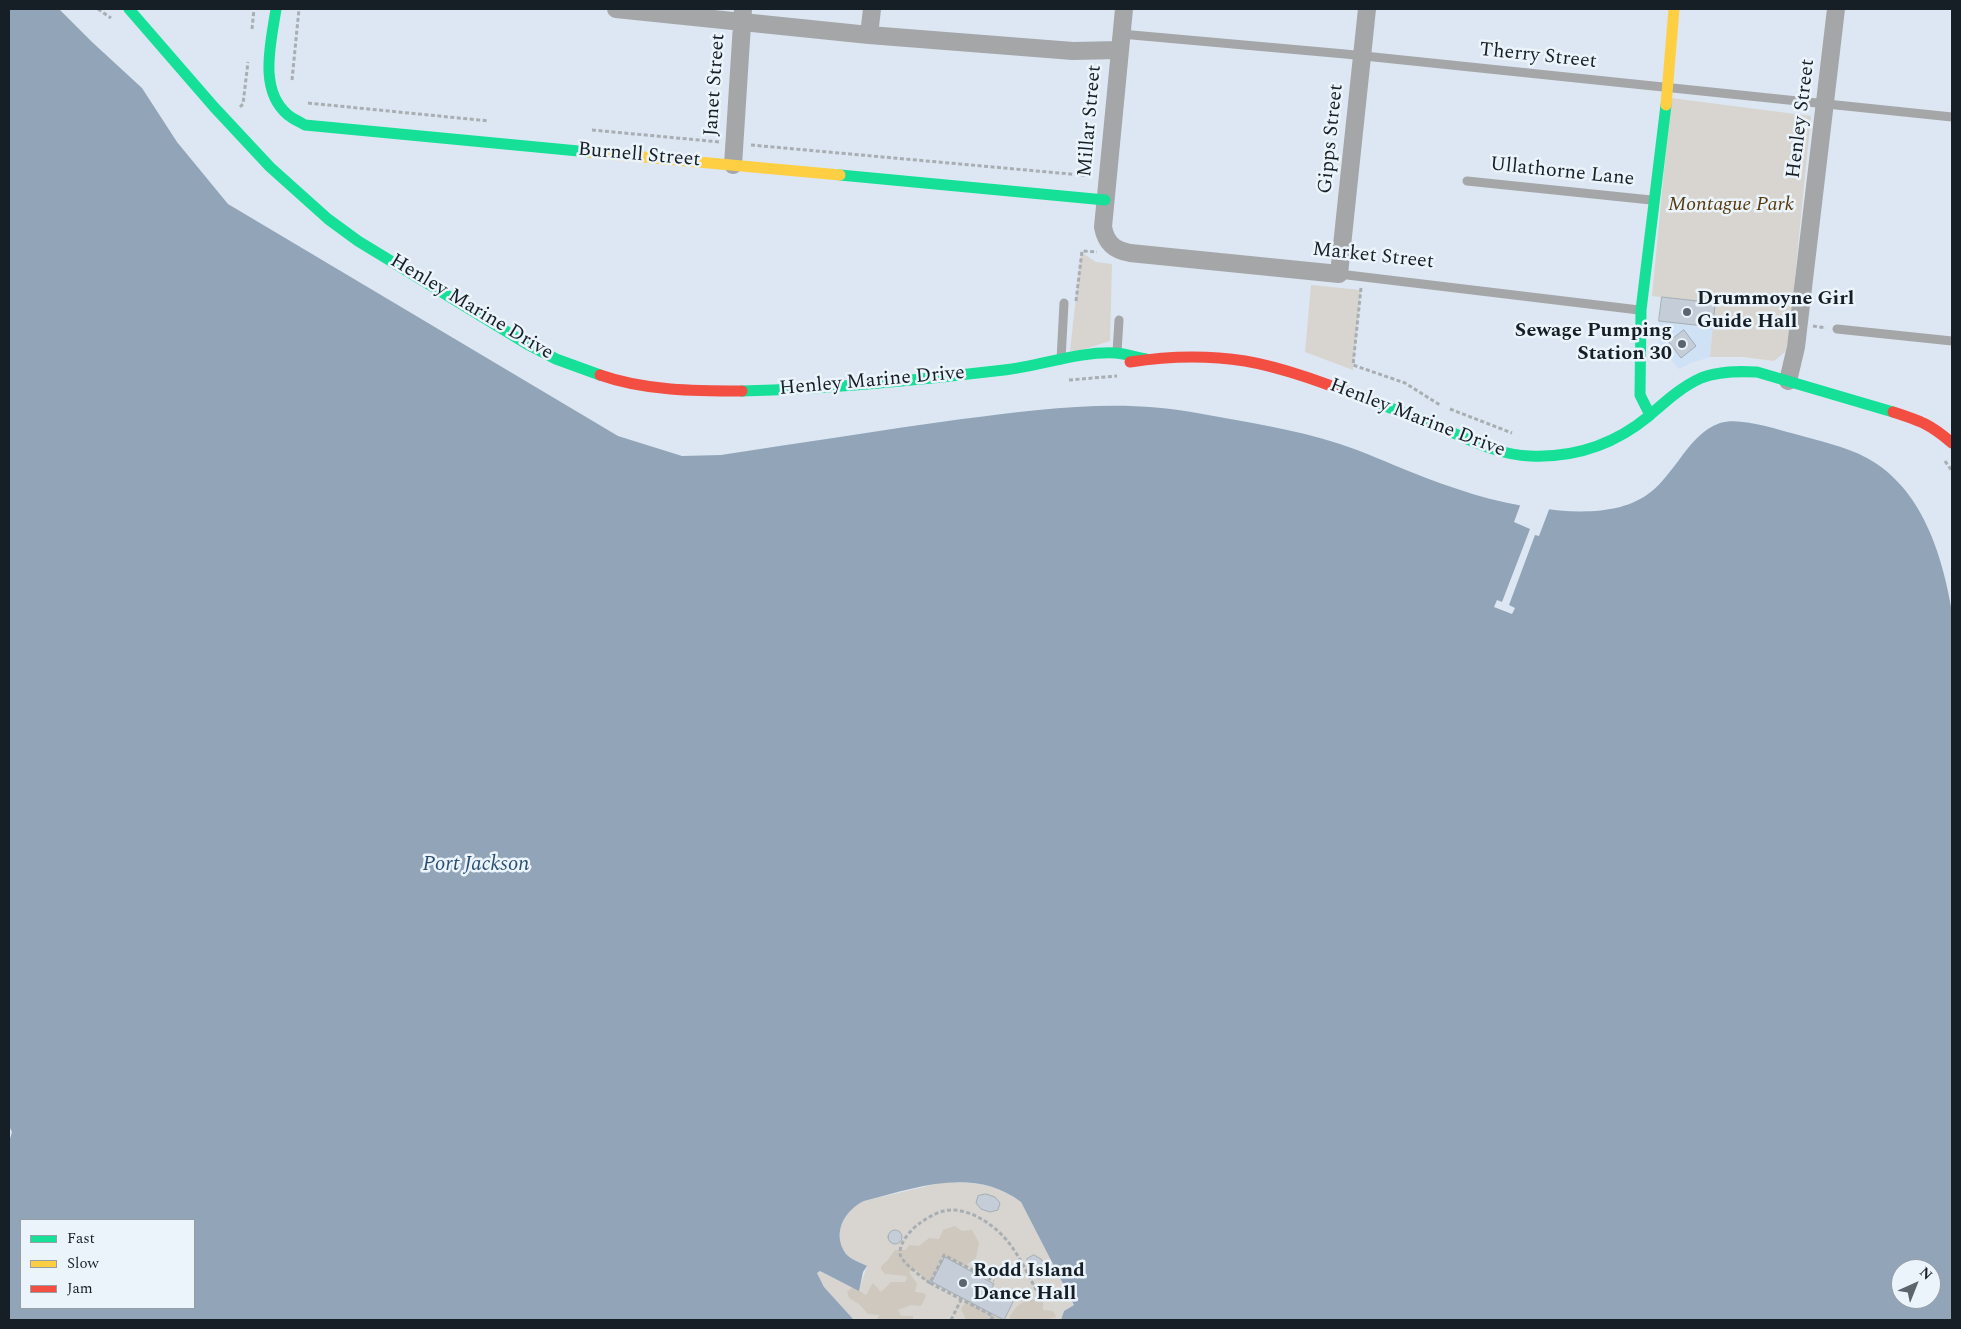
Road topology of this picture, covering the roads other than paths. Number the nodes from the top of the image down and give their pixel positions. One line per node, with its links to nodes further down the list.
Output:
1 (129, 9): 28 (main road, Henley Marine Drive)
2 (276, 9): 16 (main road, Burnell Street)
3 (616, 9): 9 (street)
4 (872, 9): 10 (street)
5 (1124, 9): 11 (street, Millar Street)
6 (1367, 9): 12 (street, Gipps Street)
7 (1674, 9): 13 (main road)
8 (1836, 9): 14 (street, Henley Street)
9 (742, 16): 10 (street); 16 (street, Janet Street)
10 (869, 35): 11 (street)
11 (1120, 42): 12 (lane, Therry Street); 18 (street, Millar Street)
12 (1362, 56): 13 (lane, Therry Street); 21 (street, Gipps Street)
13 (1668, 88): 14 (lane, Therry Street); 19 (main road)
14 (1826, 104): 15 (lane, Therry Street); 30 (street, Henley Street)
15 (1952, 117)
16 (732, 165): 18 (main road, Burnell Street)
17 (1467, 181): 19 (lane, Ullathorne Lane)
18 (1105, 200): 20 (street, Millar Street)
19 (1652, 200): 23 (main road)
20 (1105, 237): 21 (street, Market Street)
21 (1339, 274): 23 (lane, Market Street)
22 (1064, 302): 28 (lane)
23 (1641, 310): 31 (main road)
24 (1119, 320): 27 (lane)
25 (1837, 329): 26 (lane)
26 (1952, 341)
27 (1117, 359): 28 (main road, Henley Marine Drive); 31 (main road, Henley Marine Drive)
28 (1061, 364): 29 (main road, Henley Marine Drive)
29 (1079, 368)
30 (1788, 382): 31 (main road, Henley Marine Drive); 32 (main road, Henley Marine Drive)
31 (1650, 415)
32 (1952, 443)

